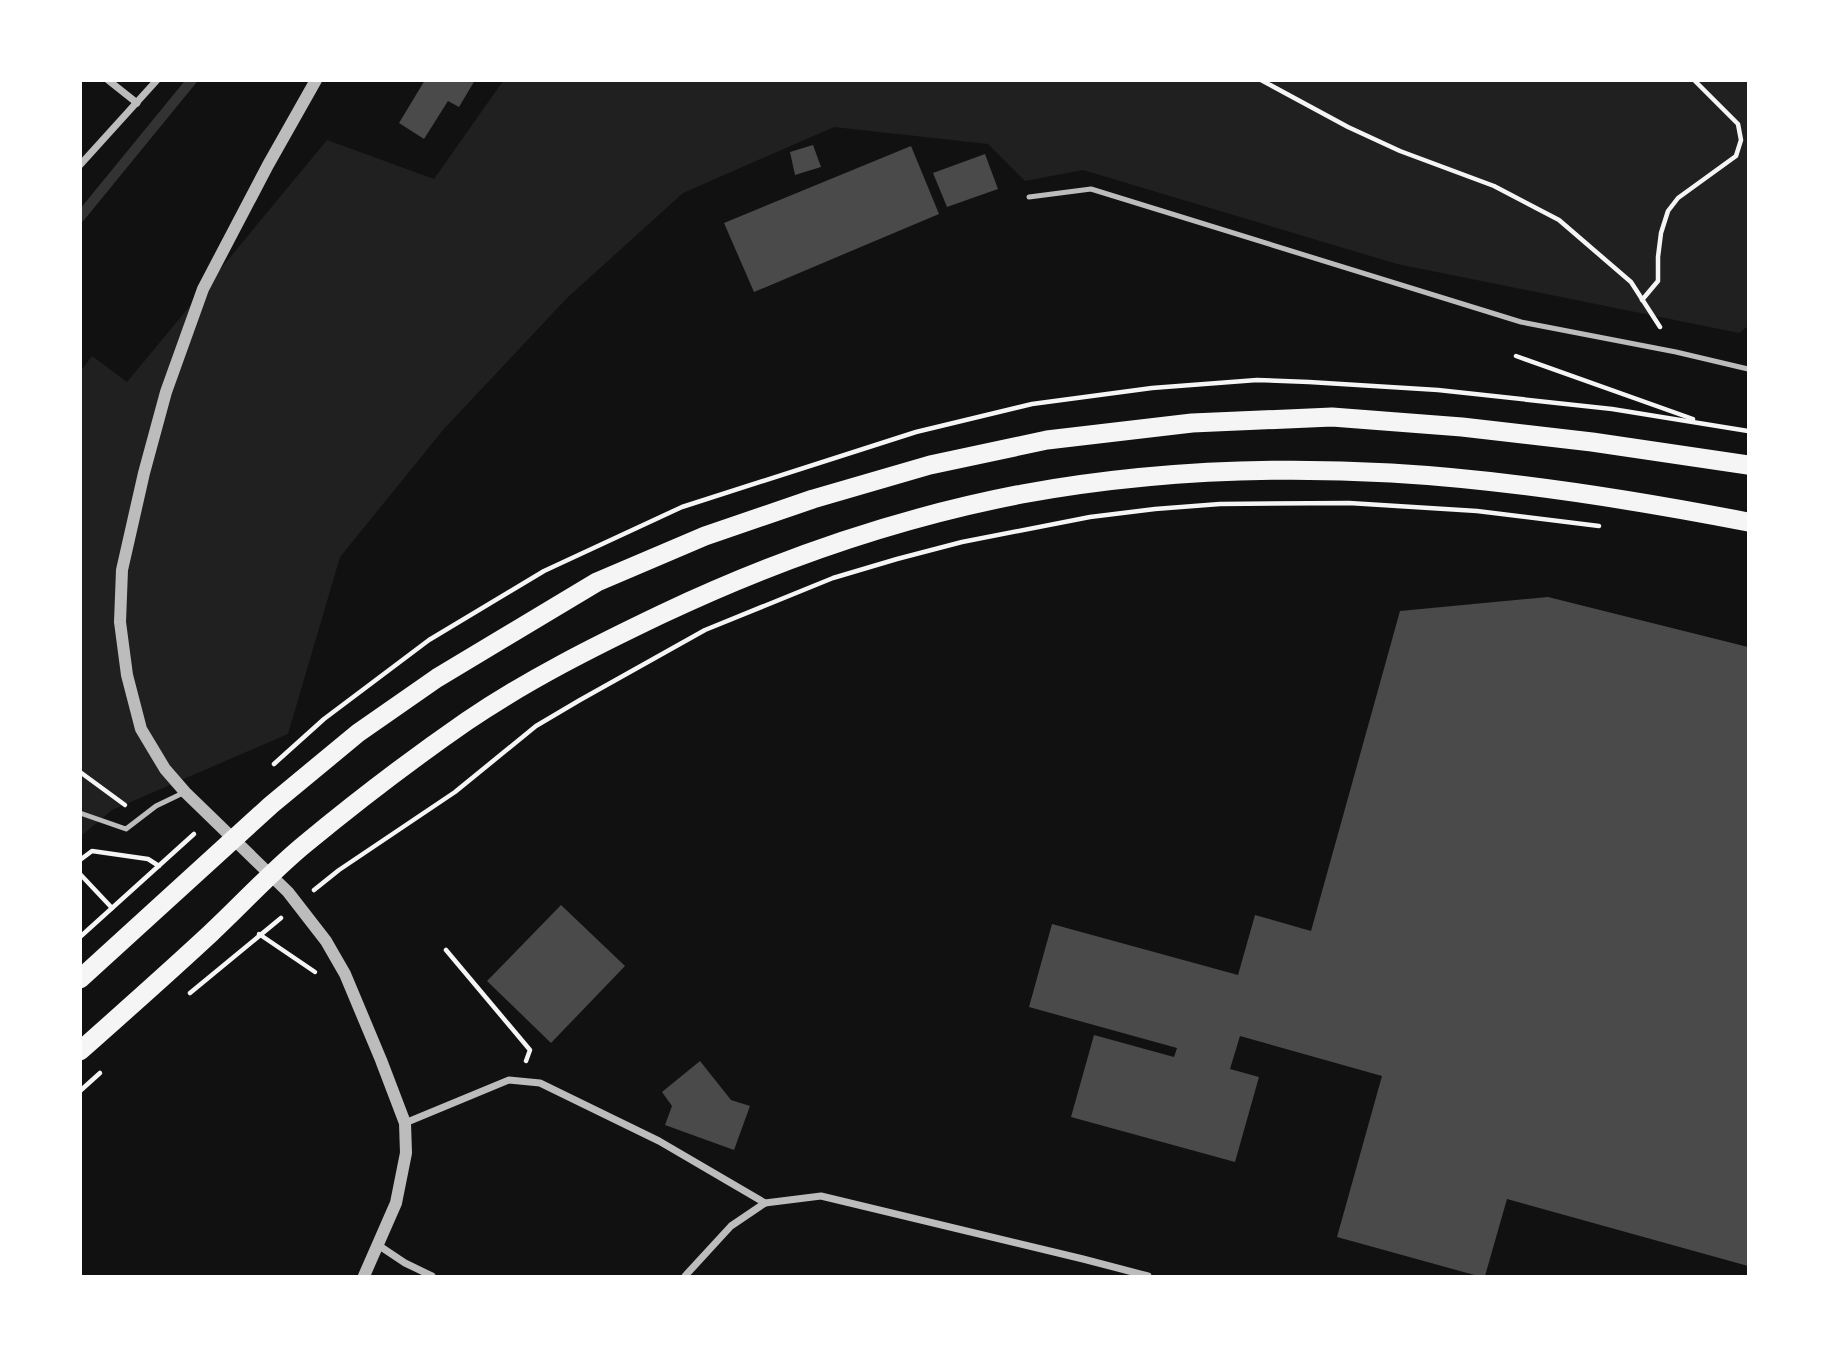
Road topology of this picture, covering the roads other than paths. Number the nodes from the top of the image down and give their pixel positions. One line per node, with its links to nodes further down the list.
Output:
1 (108, 80): 4 (street)
2 (157, 80): 4 (street)
3 (316, 80): 10 (street)
4 (136, 103): 5 (street)
5 (80, 165)
6 (1029, 197): 7 (lane)
7 (1748, 369)
8 (1748, 465): 12 (highway)
9 (1748, 522): 13 (highway)
10 (185, 792): 11 (lane); 14 (street)
11 (80, 813)
12 (80, 979)
13 (80, 1051)
14 (405, 1123): 15 (street); 16 (street)
15 (765, 1203): 19 (street); 20 (street)
16 (378, 1245): 17 (street); 18 (street)
17 (364, 1276)
18 (432, 1276)
19 (685, 1276)
20 (1148, 1276)

